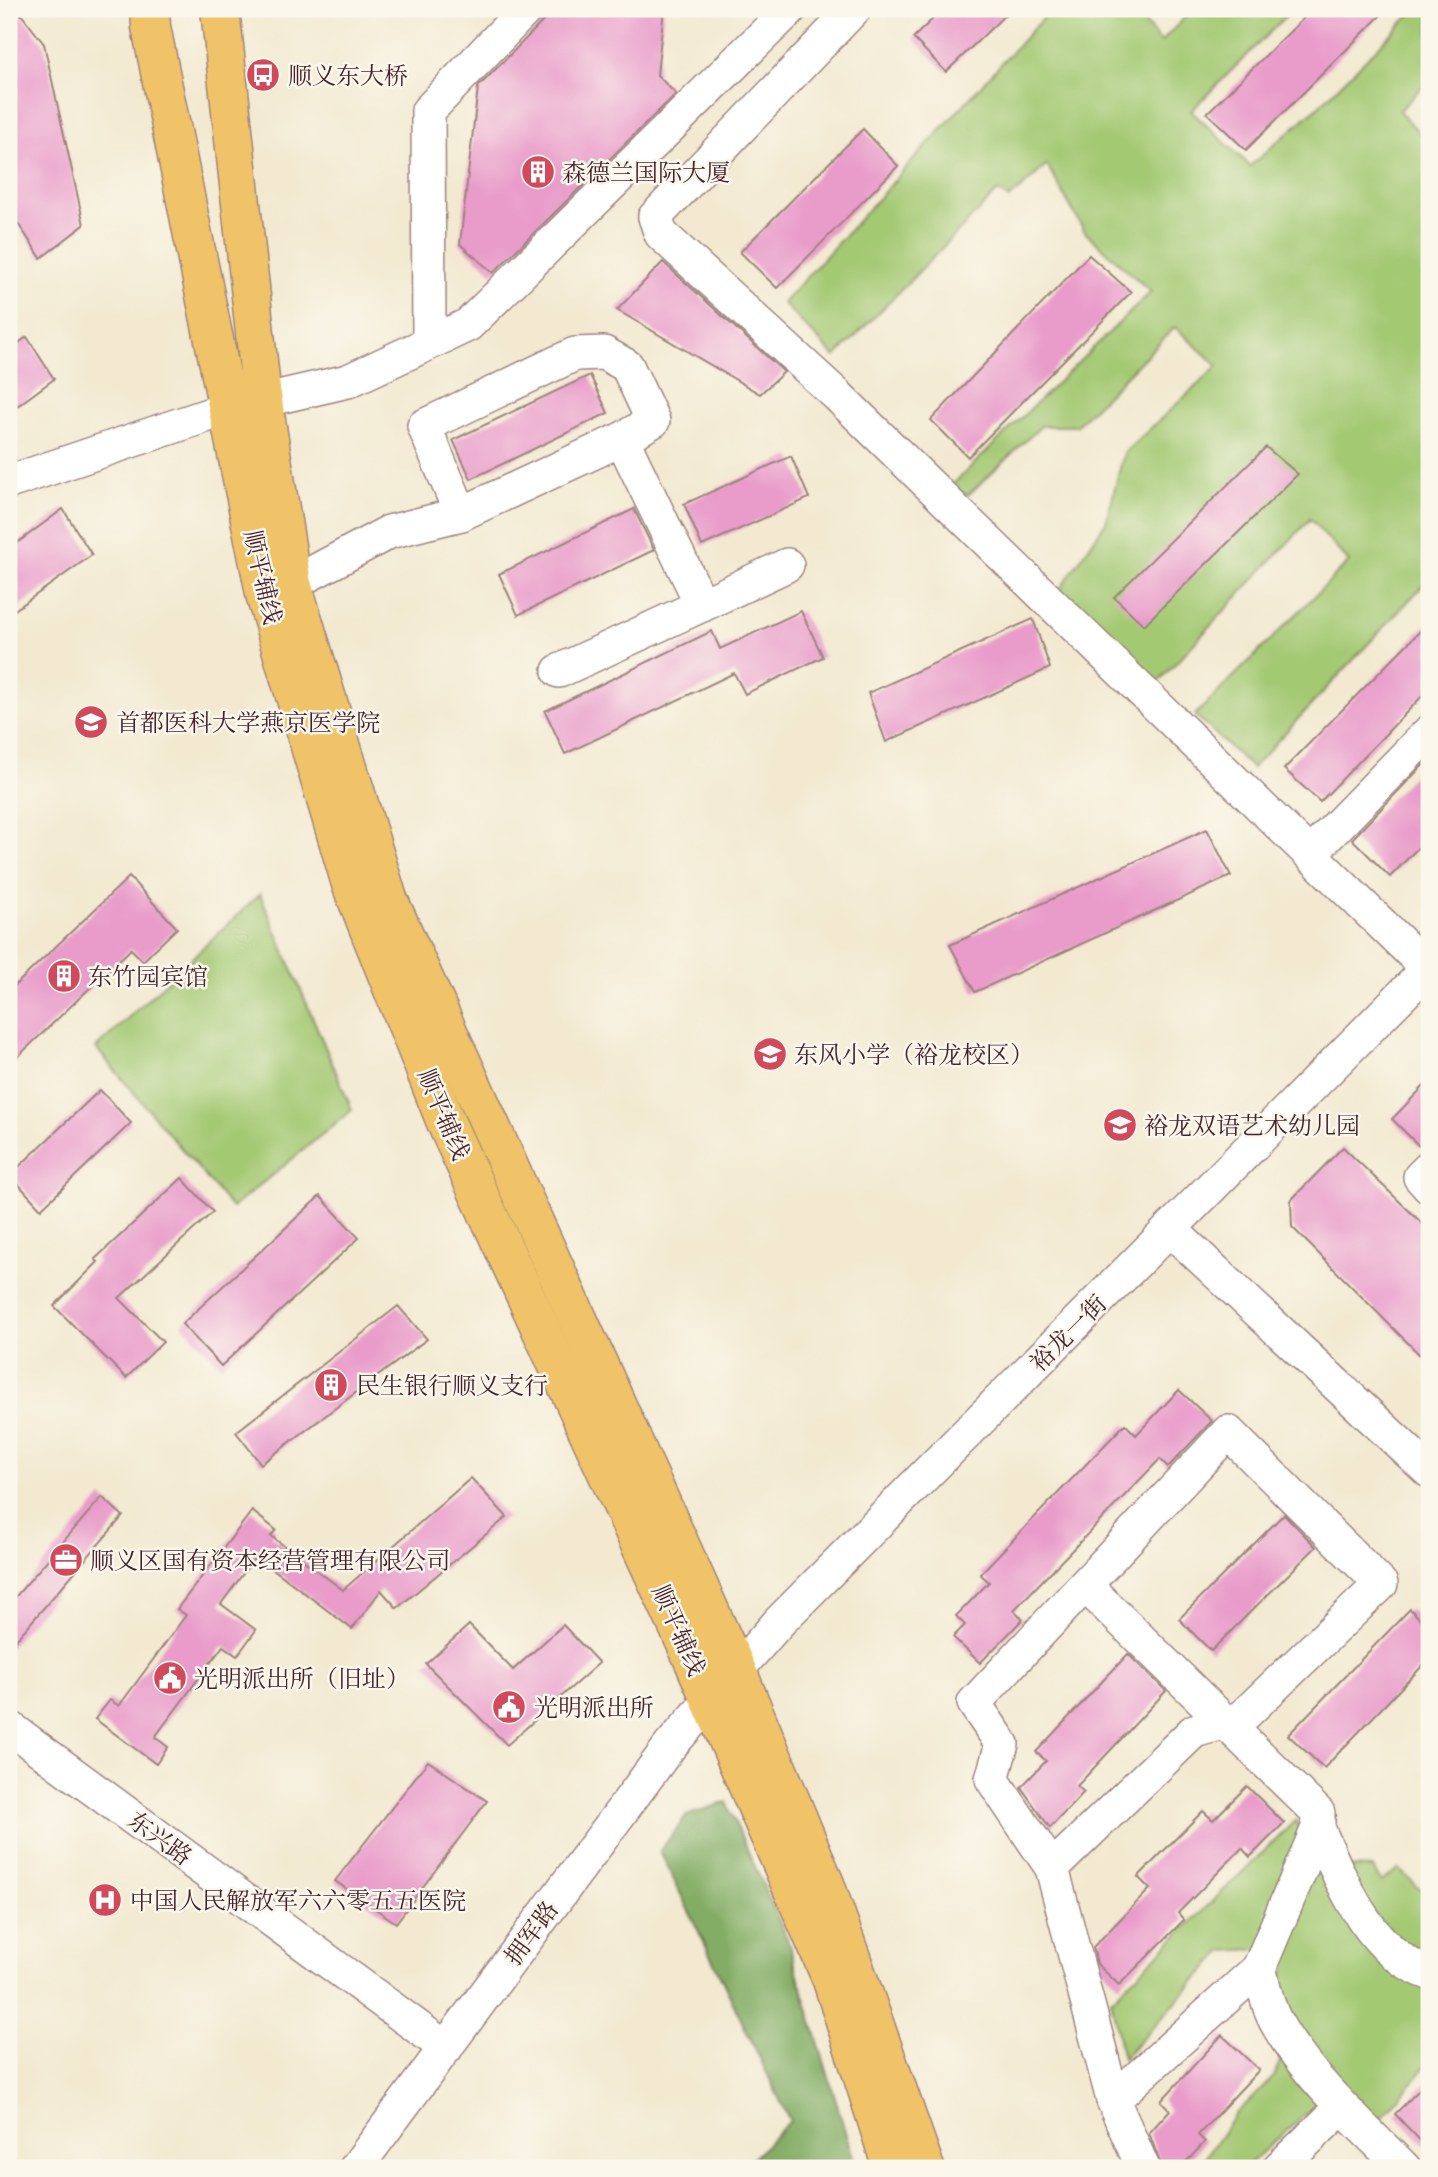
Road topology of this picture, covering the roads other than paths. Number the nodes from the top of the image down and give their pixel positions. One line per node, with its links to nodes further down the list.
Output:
1 (526, 9): 6 (street)
2 (790, 9): 6 (street)
3 (854, 9): 17 (street)
4 (148, 15): 8 (main road, 顺平辅线)
5 (224, 16): 7 (main road, 顺平辅线)
6 (429, 342): 7 (street)
7 (263, 401): 8 (street); 13 (main road, 顺平辅线)
8 (226, 409): 10 (street); 13 (main road, 顺平辅线)
9 (622, 439): 11 (street); 11 (street); 14 (street)
10 (9, 482)
11 (461, 514): 13 (street)
12 (787, 565): 14 (street)
13 (279, 591): 24 (main road, 顺平辅线); 25 (main road, 顺平辅线)
14 (702, 605): 15 (street)
15 (559, 671)
16 (1429, 732): 17 (street)
17 (1310, 854): 18 (street)
18 (1429, 969): 21 (street, 裕龙一街)
19 (1429, 1168): 20 (street)
20 (1429, 1187)
21 (1171, 1230): 22 (street); 24 (street, 裕龙一街)
22 (1429, 1471)
23 (1085, 1584): 26 (street); 26 (street); 29 (street)
24 (737, 1671): 25 (street, 裕龙一街); 37 (main road, 顺平辅线)
25 (710, 1701): 32 (street, 拥军路); 36 (main road, 顺平辅线)
26 (1226, 1722): 28 (street); 29 (street)
27 (9, 1727): 32 (street, 东兴路)
28 (1318, 1828): 30 (street); 31 (street)
29 (1052, 1868): 33 (street)
30 (1259, 1968): 33 (street); 34 (street)
31 (1429, 1973)
32 (446, 2048): 35 (street, 拥军路)
33 (1113, 2100): 38 (street)
34 (1342, 2107): 39 (street); 40 (street)
35 (369, 2163)
36 (892, 2168)
37 (925, 2168)
38 (1143, 2168)
39 (1279, 2168)
40 (1404, 2168)

